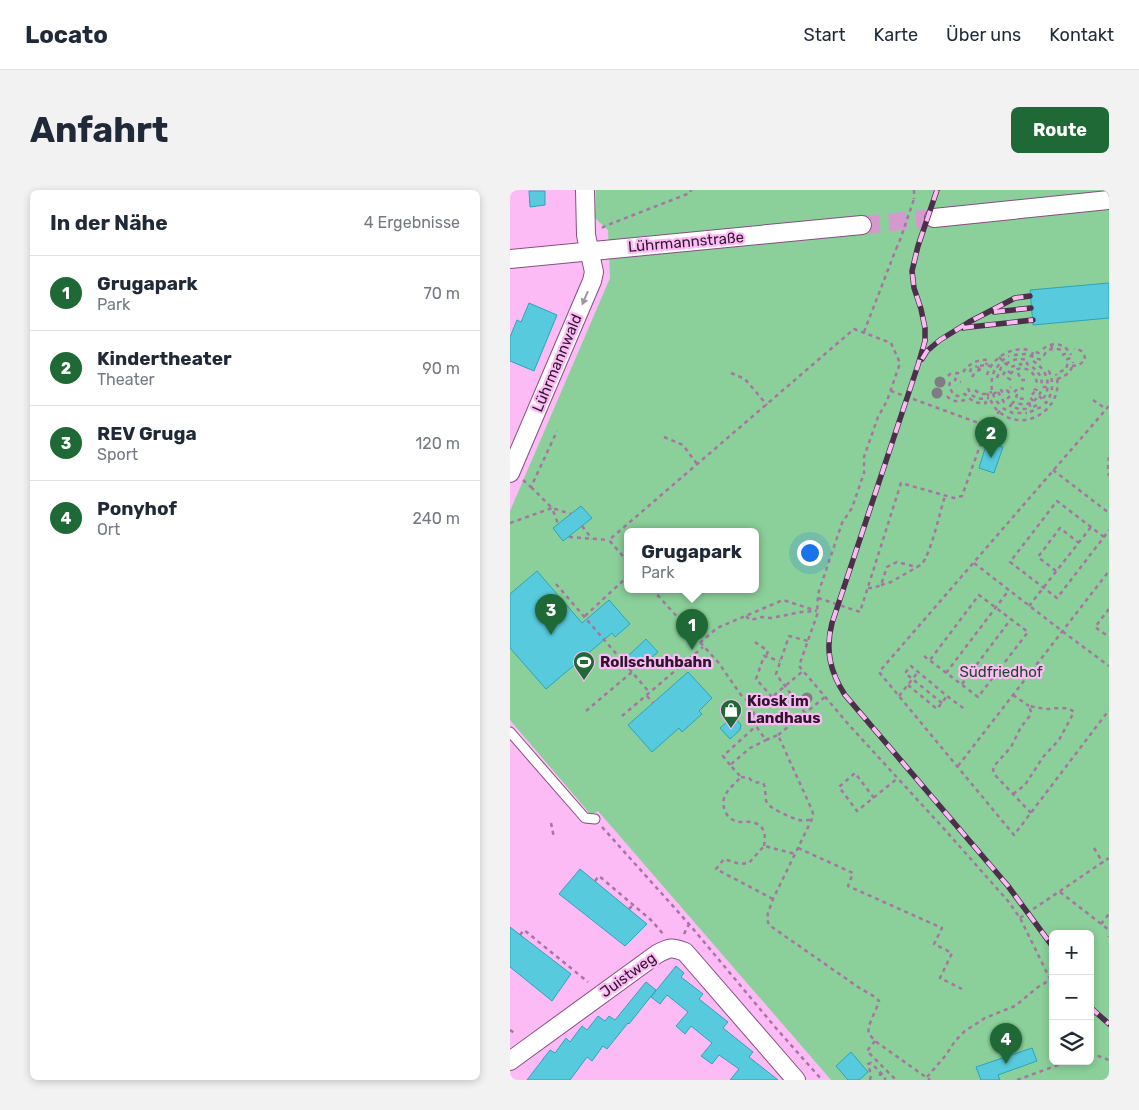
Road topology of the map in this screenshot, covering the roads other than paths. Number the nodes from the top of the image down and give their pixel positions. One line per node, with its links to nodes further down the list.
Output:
1 (585, 190): 5 (street, Lührmannwald)
2 (1109, 200): 3 (street)
3 (934, 218)
4 (862, 225): 5 (street, Lührmannstraße)
5 (589, 252): 6 (street, Lührmannstraße); 7 (street, Lührmannwald, one-way to 7)
6 (510, 259)
7 (511, 471)
8 (510, 732): 9 (lane)
9 (595, 819)
10 (510, 1061): 11 (street, Juistweg)
11 (796, 1080)

